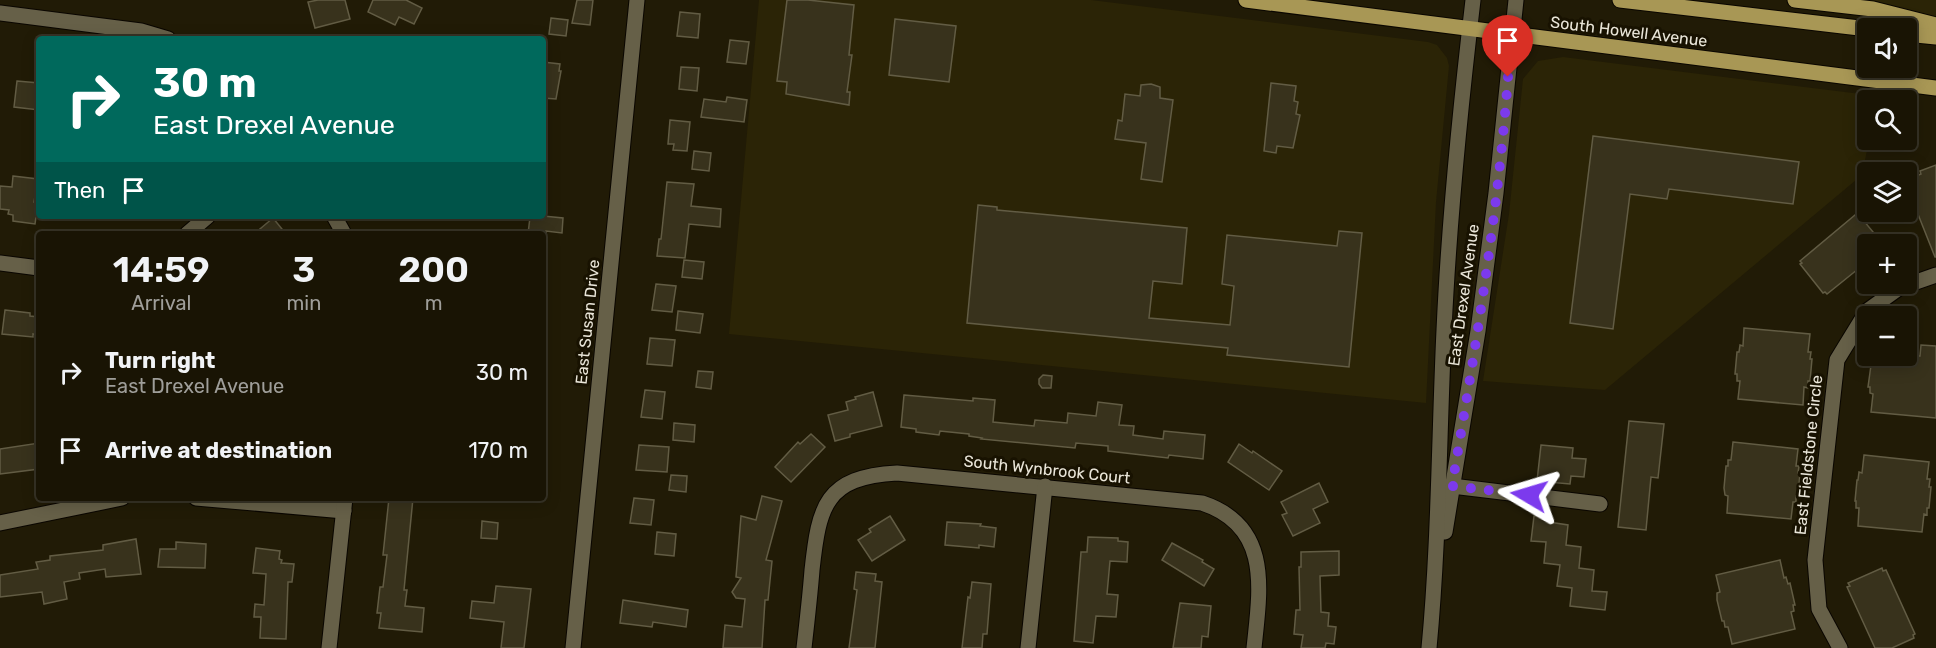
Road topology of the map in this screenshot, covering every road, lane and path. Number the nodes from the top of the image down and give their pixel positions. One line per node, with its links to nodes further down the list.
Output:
1 (638, 0): 30 (street, East Susan Drive)
2 (1245, 0): 9 (main road, South Howell Avenue)
3 (1473, 0): 9 (street, East Drexel Avenue)
4 (1516, 0): 11 (street, East Drexel Avenue)
5 (1620, 0): 10 (main road, South Howell Avenue)
6 (1795, 0): 8 (main road)
7 (3, 9): 13 (street)
8 (1936, 25)
9 (1470, 28): 11 (main road, South Howell Avenue); 28 (street, East Drexel Avenue)
10 (1857, 28)
11 (1512, 34): 15 (main road, South Howell Avenue); 22 (street, East Drexel Avenue)
12 (1917, 35): 14 (main road)
13 (158, 36)
14 (1936, 37)
15 (1936, 88)
16 (204, 219): 17 (street)
17 (190, 231)
18 (0, 263): 19 (street)
19 (36, 268)
20 (1936, 275): 35 (street, East Fieldstone Circle)
21 (1044, 486): 31 (street, South Wynbrook Court); 32 (street); 33 (street, South Wynbrook Court)
22 (1452, 486): 25 (street); 28 (street, East Drexel Avenue)
23 (107, 501): 27 (street)
24 (260, 501): 26 (street)
25 (1600, 504)
26 (345, 505): 29 (street)
27 (0, 523)
28 (1434, 594): 34 (street, East Drexel Avenue)
29 (329, 648)
30 (573, 648)
31 (804, 648)
32 (1028, 648)
33 (1254, 648)
34 (1429, 648)
35 (1840, 648)

